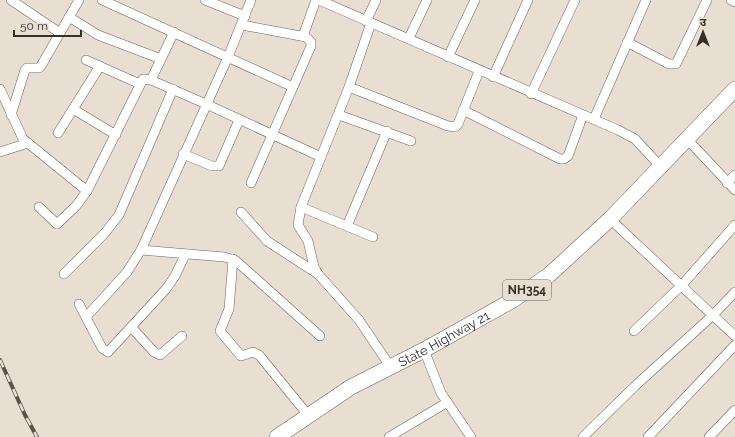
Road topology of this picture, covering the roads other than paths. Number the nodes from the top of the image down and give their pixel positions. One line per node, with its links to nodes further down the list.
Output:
1 (11, 0): 20 (street)
2 (79, 0): 16 (street)
3 (102, 0): 19 (street)
4 (205, 0): 17 (street)
5 (252, 0): 17 (street)
6 (318, 0): 18 (street); 21 (street)
7 (376, 0): 18 (street)
8 (427, 0): 22 (street)
9 (475, 0): 25 (street)
10 (528, 0): 30 (street)
11 (575, 0): 38 (street)
12 (646, 0): 23 (street)
13 (707, 0): 23 (street)
14 (731, 0): 15 (street)
15 (735, 2)
16 (69, 17): 20 (street); 26 (street)
17 (244, 21): 21 (street); 24 (street)
18 (368, 22): 22 (street); 34 (street)
19 (174, 32): 24 (street); 26 (street)
20 (60, 33): 42 (street)
21 (303, 36): 33 (street)
22 (409, 38): 25 (street)
23 (627, 42): 45 (street)
24 (228, 57): 33 (street); 39 (street)
25 (448, 57): 29 (street)
26 (161, 59): 31 (street)
27 (86, 60): 28 (street)
28 (100, 66): 32 (street); 40 (street)
29 (479, 71): 30 (street); 41 (street)
30 (493, 77): 38 (street)
31 (151, 80): 32 (street); 37 (street)
32 (140, 84): 49 (street)
33 (293, 86): 50 (street)
34 (349, 87): 41 (street); 43 (street)
35 (0, 89): 42 (street)
36 (735, 89): 51 (highway, State Highway 21 / NH354)
37 (173, 90): 39 (street); 73 (street)
38 (531, 94): 44 (street)
39 (206, 104): 46 (street); 55 (street)
40 (73, 109): 48 (street); 49 (street)
41 (463, 110): 44 (street)
42 (11, 115): 53 (street)
43 (339, 115): 47 (street); 56 (street)
44 (583, 115): 45 (street)
45 (594, 119): 57 (street)
46 (239, 120): 50 (street); 55 (street)
47 (387, 131): 52 (street); 68 (street)
48 (58, 133)
49 (116, 135): 62 (street)
50 (271, 135): 56 (street); 59 (street)
51 (687, 139): 57 (highway, State Highway 21 / NH354); 60 (street)
52 (411, 141)
53 (28, 143): 54 (street); 62 (street)
54 (0, 152)
55 (184, 154): 70 (street)
56 (321, 157): 64 (street)
57 (661, 167): 66 (highway, State Highway 21 / NH354)
58 (735, 175): 60 (street)
59 (251, 183)
60 (727, 183): 61 (street)
61 (735, 190)
62 (87, 191): 63 (street)
63 (39, 207)
64 (301, 207): 68 (street); 74 (street)
65 (241, 212): 74 (street)
66 (610, 219): 75 (street); 86 (highway, State Highway 21 / NH354)
67 (735, 225): 75 (street)
68 (347, 226): 69 (street)
69 (373, 237)
70 (141, 250): 71 (street); 79 (street)
71 (185, 255): 72 (street); 80 (street)
72 (233, 259): 83 (street); 90 (street)
73 (64, 274)
74 (318, 274): 87 (street)
75 (682, 285): 78 (street); 81 (street)
76 (735, 292): 78 (street)
77 (79, 304): 79 (street)
78 (712, 316): 84 (street); 94 (street)
79 (86, 318): 80 (street)
80 (132, 328): 82 (street)
81 (634, 331)
82 (182, 336)
83 (320, 336)
84 (735, 336)
85 (735, 345): 95 (street)
86 (424, 350): 87 (highway, State Highway 21 / NH354); 88 (street)
87 (390, 366): 90 (highway, State Highway 21 / NH354)
88 (446, 403): 91 (street); 93 (street)
89 (735, 410): 96 (street)
90 (308, 415): 92 (highway, State Highway 21 / NH354)
91 (467, 436)
92 (277, 437)
93 (389, 437)
94 (583, 437)
95 (648, 437)
96 (708, 437)

